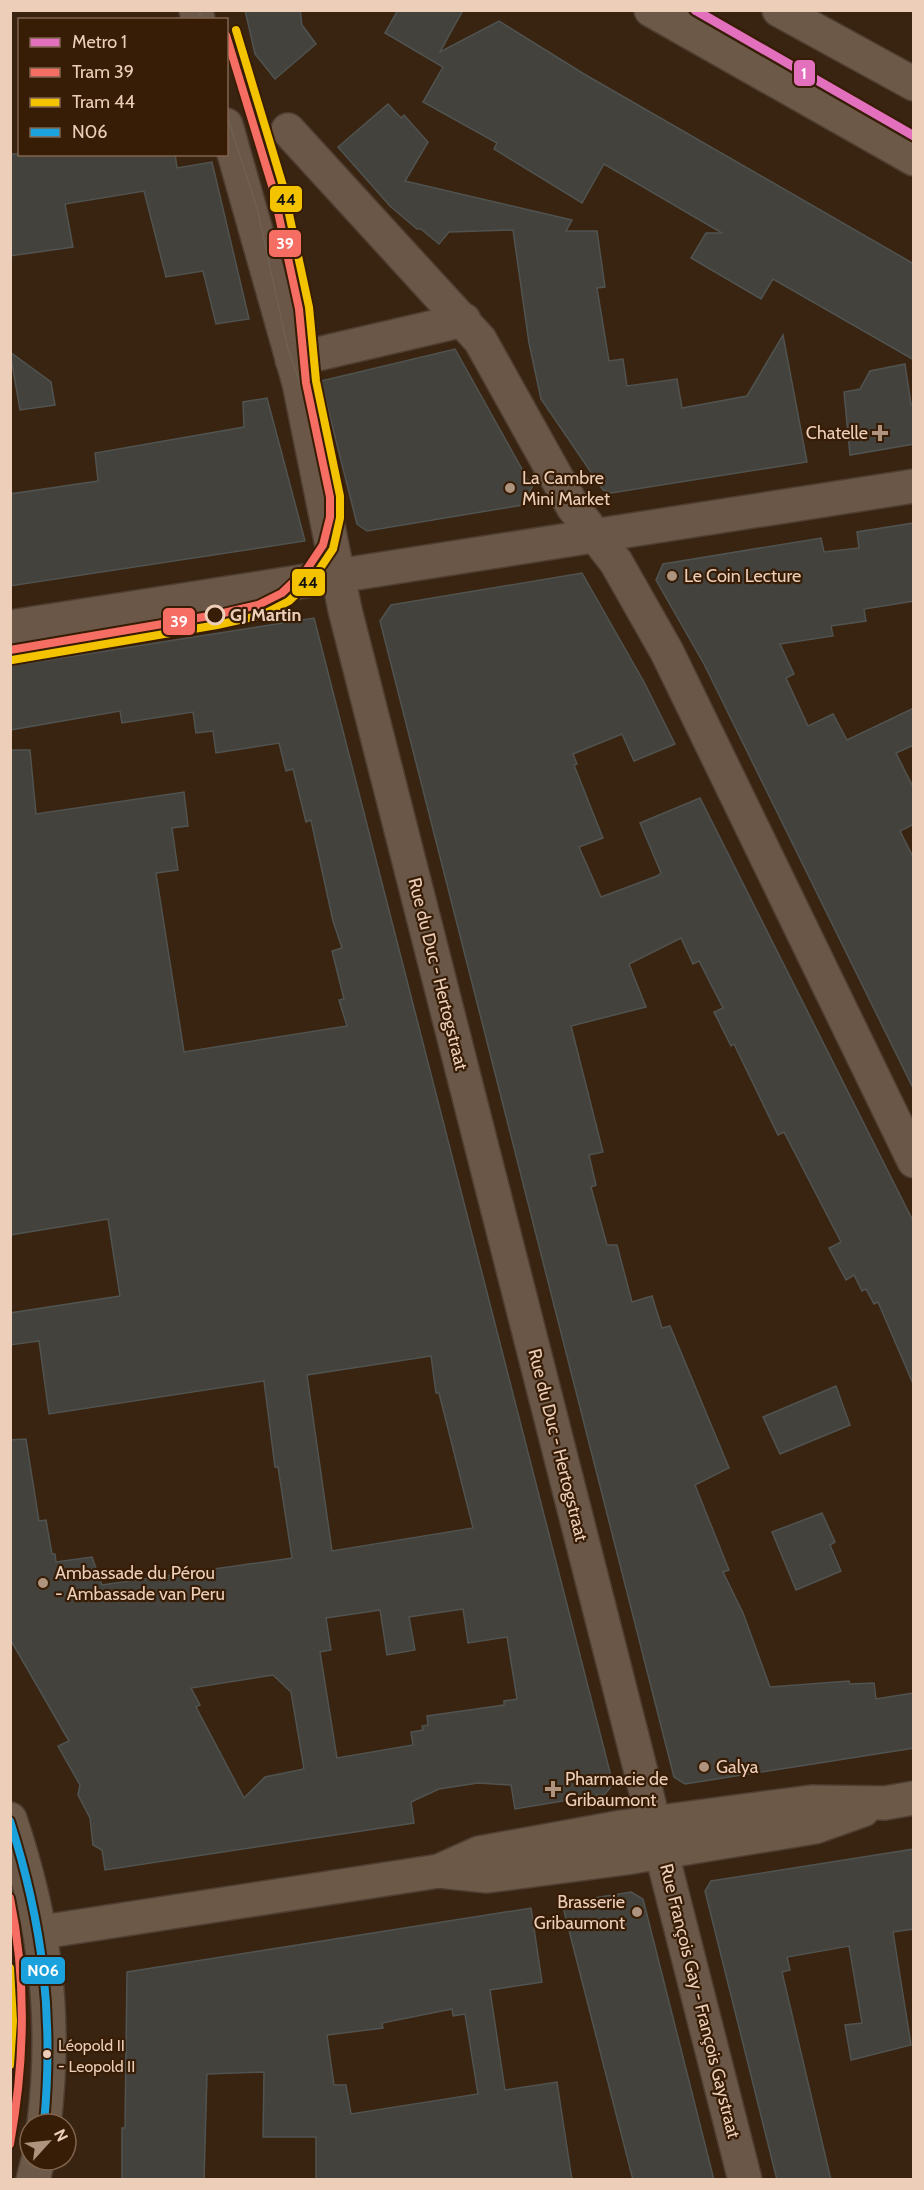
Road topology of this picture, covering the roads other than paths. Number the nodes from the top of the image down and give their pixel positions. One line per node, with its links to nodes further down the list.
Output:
1 (651, 10): 6 (street)
2 (779, 10): 3 (street)
3 (914, 84)
4 (288, 130): 7 (street)
5 (228, 132): 8 (street, Rue du Duc - Hertogstraat)
6 (914, 159)
7 (464, 320): 8 (street); 10 (street)
8 (292, 360): 11 (street, Rue du Duc - Hertogstraat)
9 (914, 486): 10 (street)
10 (594, 537): 11 (street); 13 (street)
11 (338, 576): 12 (street); 16 (street, Rue du Duc - Hertogstraat)
12 (10, 627)
13 (914, 1161)
14 (899, 1801): 16 (street)
15 (10, 1819): 17 (street)
16 (659, 1838): 17 (street); 19 (street, Rue François Gay - François Gaystraat)
17 (42, 1932): 18 (street)
18 (46, 2112)
19 (745, 2180)

